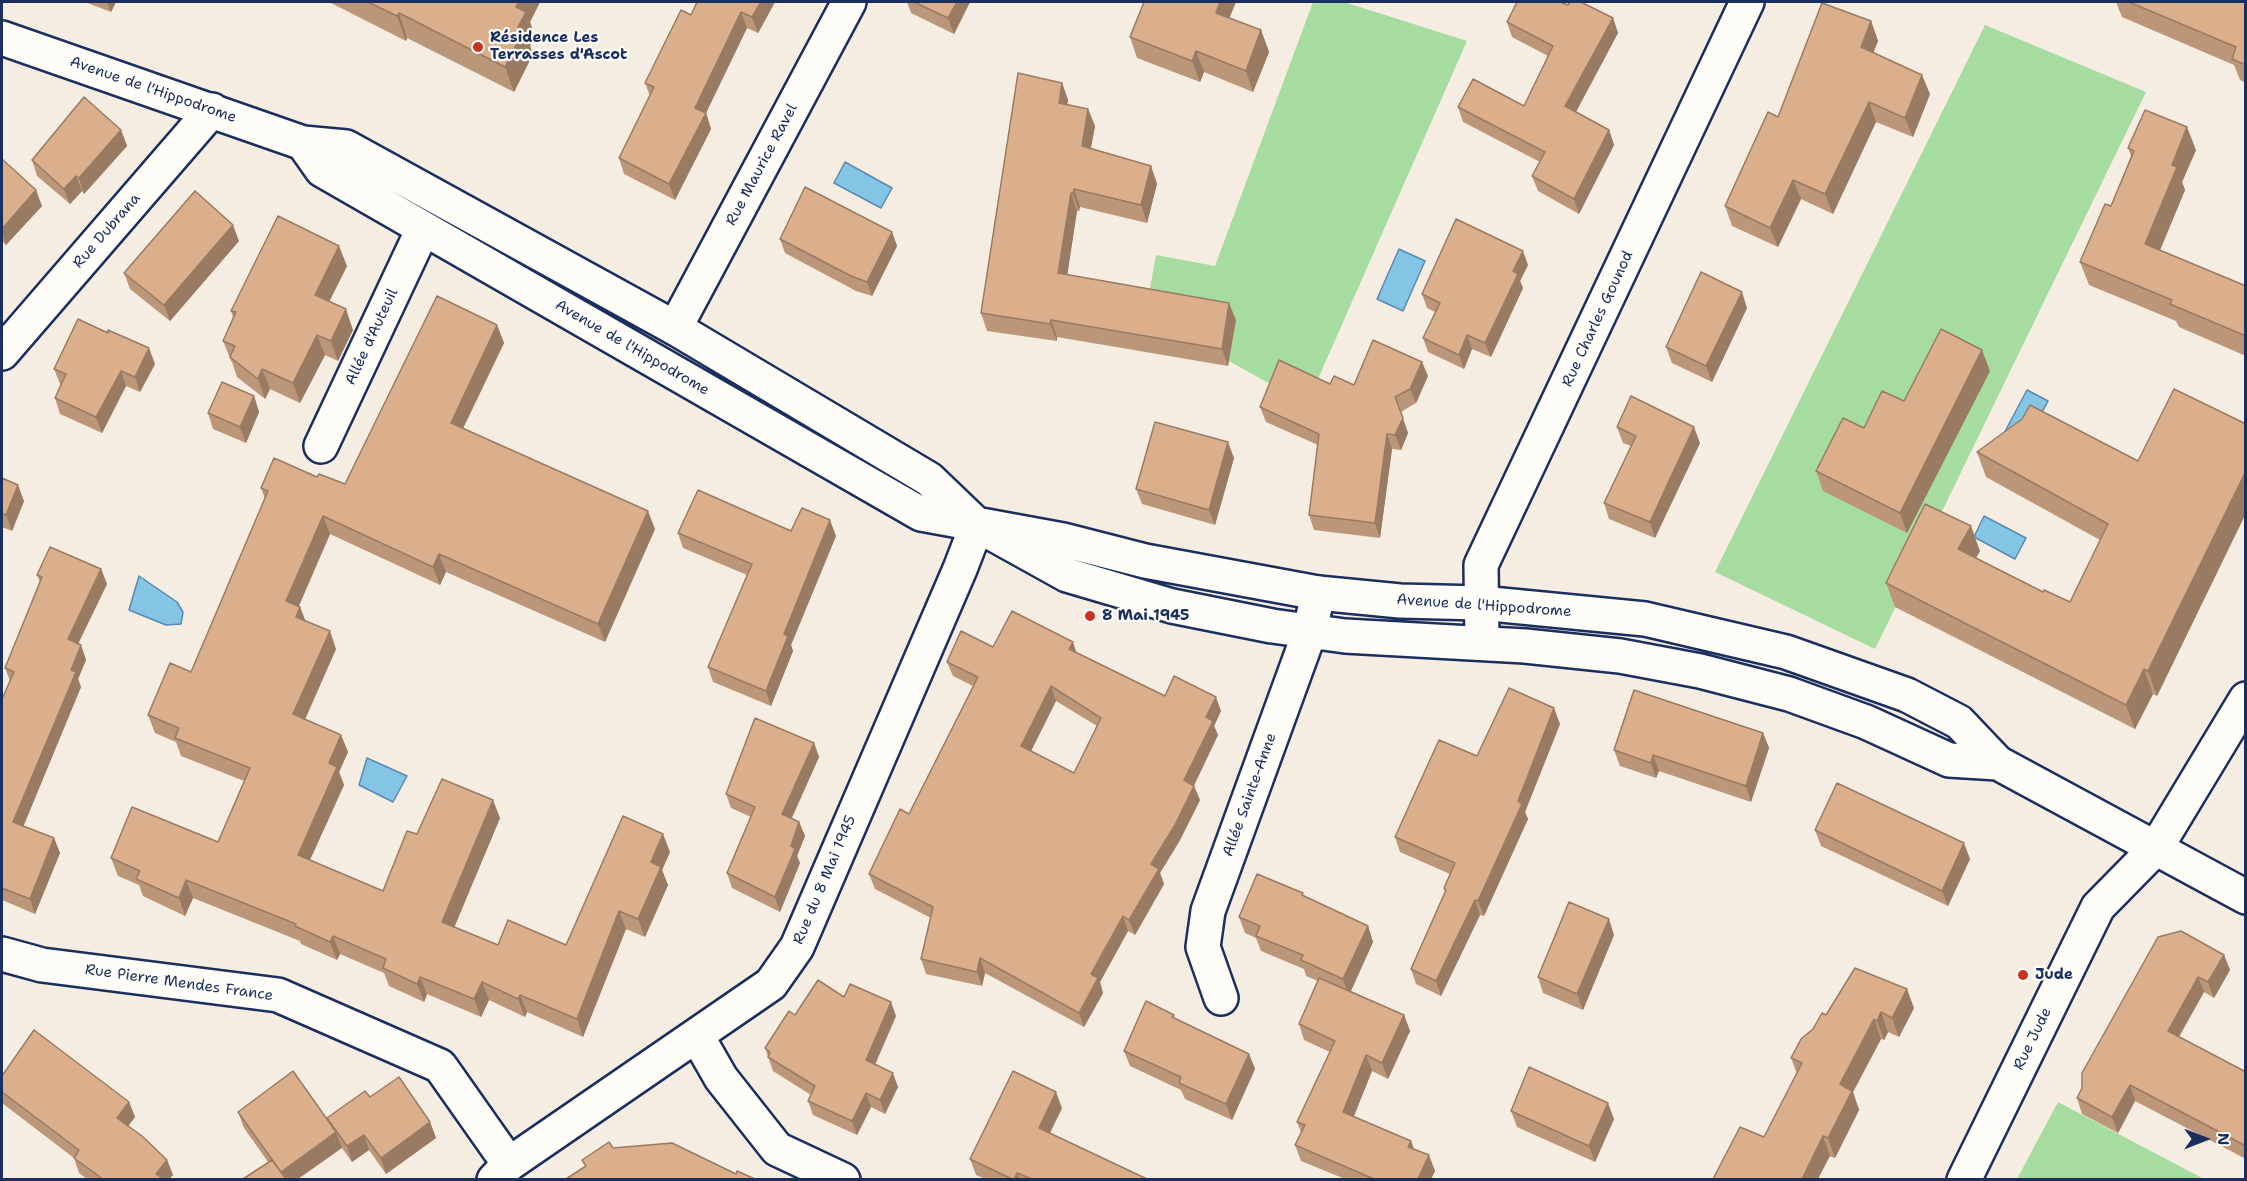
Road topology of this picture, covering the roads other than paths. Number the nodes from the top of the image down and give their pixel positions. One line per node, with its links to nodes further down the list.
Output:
1 (849, 2): 7 (street, Rue Maurice Ravel)
2 (1748, 2): 12 (street, Rue Charles Gounod)
3 (2, 38): 4 (street, Avenue de l'Hippodrome)
4 (212, 110): 5 (street, Avenue de l'Hippodrome); 8 (street, Rue Dubrana)
5 (303, 143): 6 (street, Avenue de l'Hippodrome); 7 (street, Avenue de l'Hippodrome)
6 (423, 229): 9 (street, Allée d'Auteuil); 10 (street, Avenue de l'Hippodrome)
7 (675, 328): 10 (street, Avenue de l'Hippodrome)
8 (2, 353)
9 (321, 446)
10 (977, 525): 11 (street, Avenue de l'Hippodrome); 13 (street); 21 (street, Rue du 8 Mai 1945)
11 (1318, 594): 12 (street, Avenue de l'Hippodrome); 13 (street, Allée Sainte-Anne)
12 (1481, 603): 14 (street, Rue Charles Gounod); 16 (street, Avenue de l'Hippodrome)
13 (1310, 631): 14 (street); 20 (street, Allée Sainte-Anne)
14 (1482, 643): 16 (street)
15 (2246, 699): 17 (street, Rue Jude)
16 (1998, 763): 17 (street)
17 (2156, 848): 18 (street); 24 (street, Rue Jude)
18 (2246, 897)
19 (2, 954): 22 (street, Rue Pierre Mendes France)
20 (1221, 998)
21 (697, 1036): 22 (street, Rue du 8 Mai 1945); 23 (street)
22 (501, 1172)
23 (843, 1179)
24 (1964, 1179)

